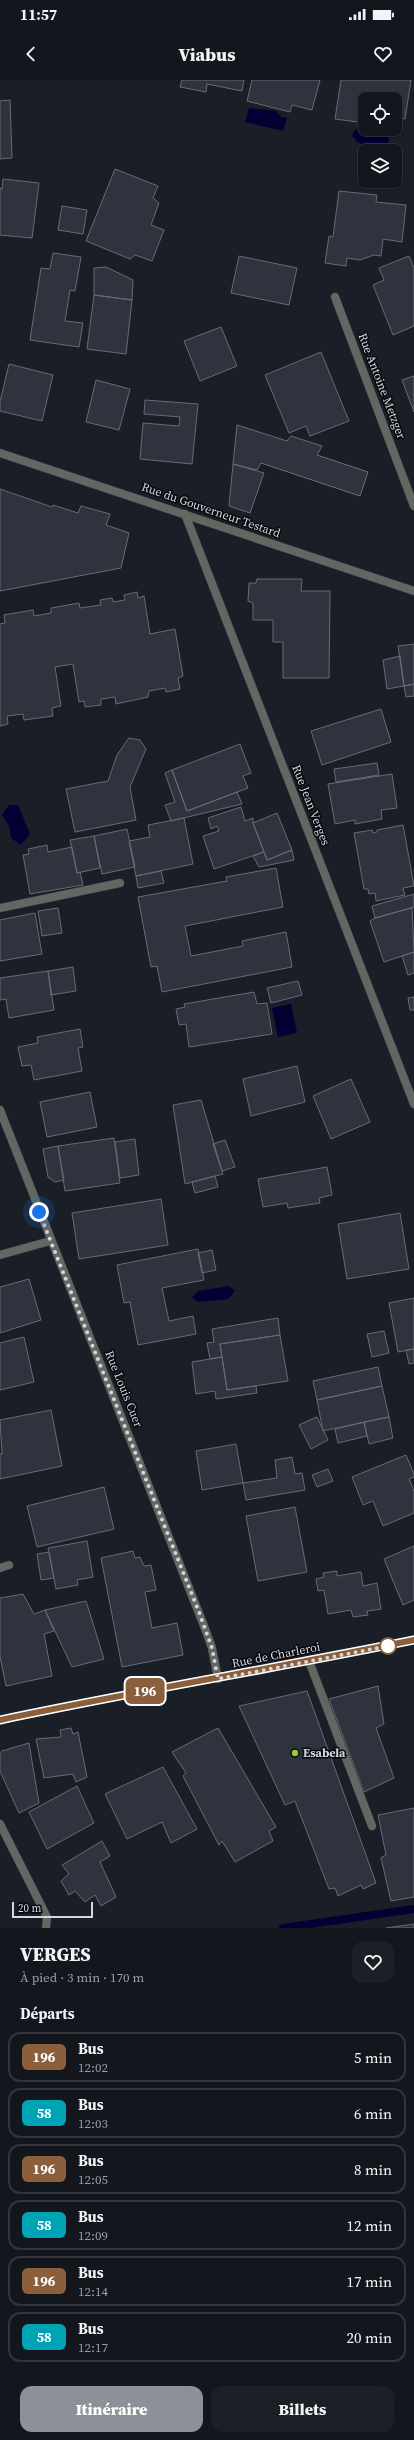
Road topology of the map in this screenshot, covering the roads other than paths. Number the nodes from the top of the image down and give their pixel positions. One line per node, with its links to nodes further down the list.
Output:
1 (335, 297): 3 (street, Rue Antoine Metzger)
2 (0, 453): 4 (street, Rue du Gouverneur Testard)
3 (414, 506)
4 (185, 514): 5 (street, Rue du Gouverneur Testard); 8 (street, Rue Jean Verges)
5 (414, 591)
6 (120, 883): 7 (street)
7 (0, 908)
8 (414, 1104)
9 (0, 1110): 10 (street, Rue Louis Cuer)
10 (50, 1241): 11 (street); 16 (street, Rue Louis Cuer)
11 (0, 1255)
12 (9, 1565): 13 (street)
13 (0, 1568)
14 (414, 1640): 15 (street, Rue de Charleroi)
15 (309, 1661): 16 (street, Rue de Charleroi); 19 (street)
16 (218, 1679): 17 (street, Rue de Charleroi)
17 (0, 1720)
18 (0, 1824): 20 (street)
19 (372, 1826)
20 (46, 1928)

